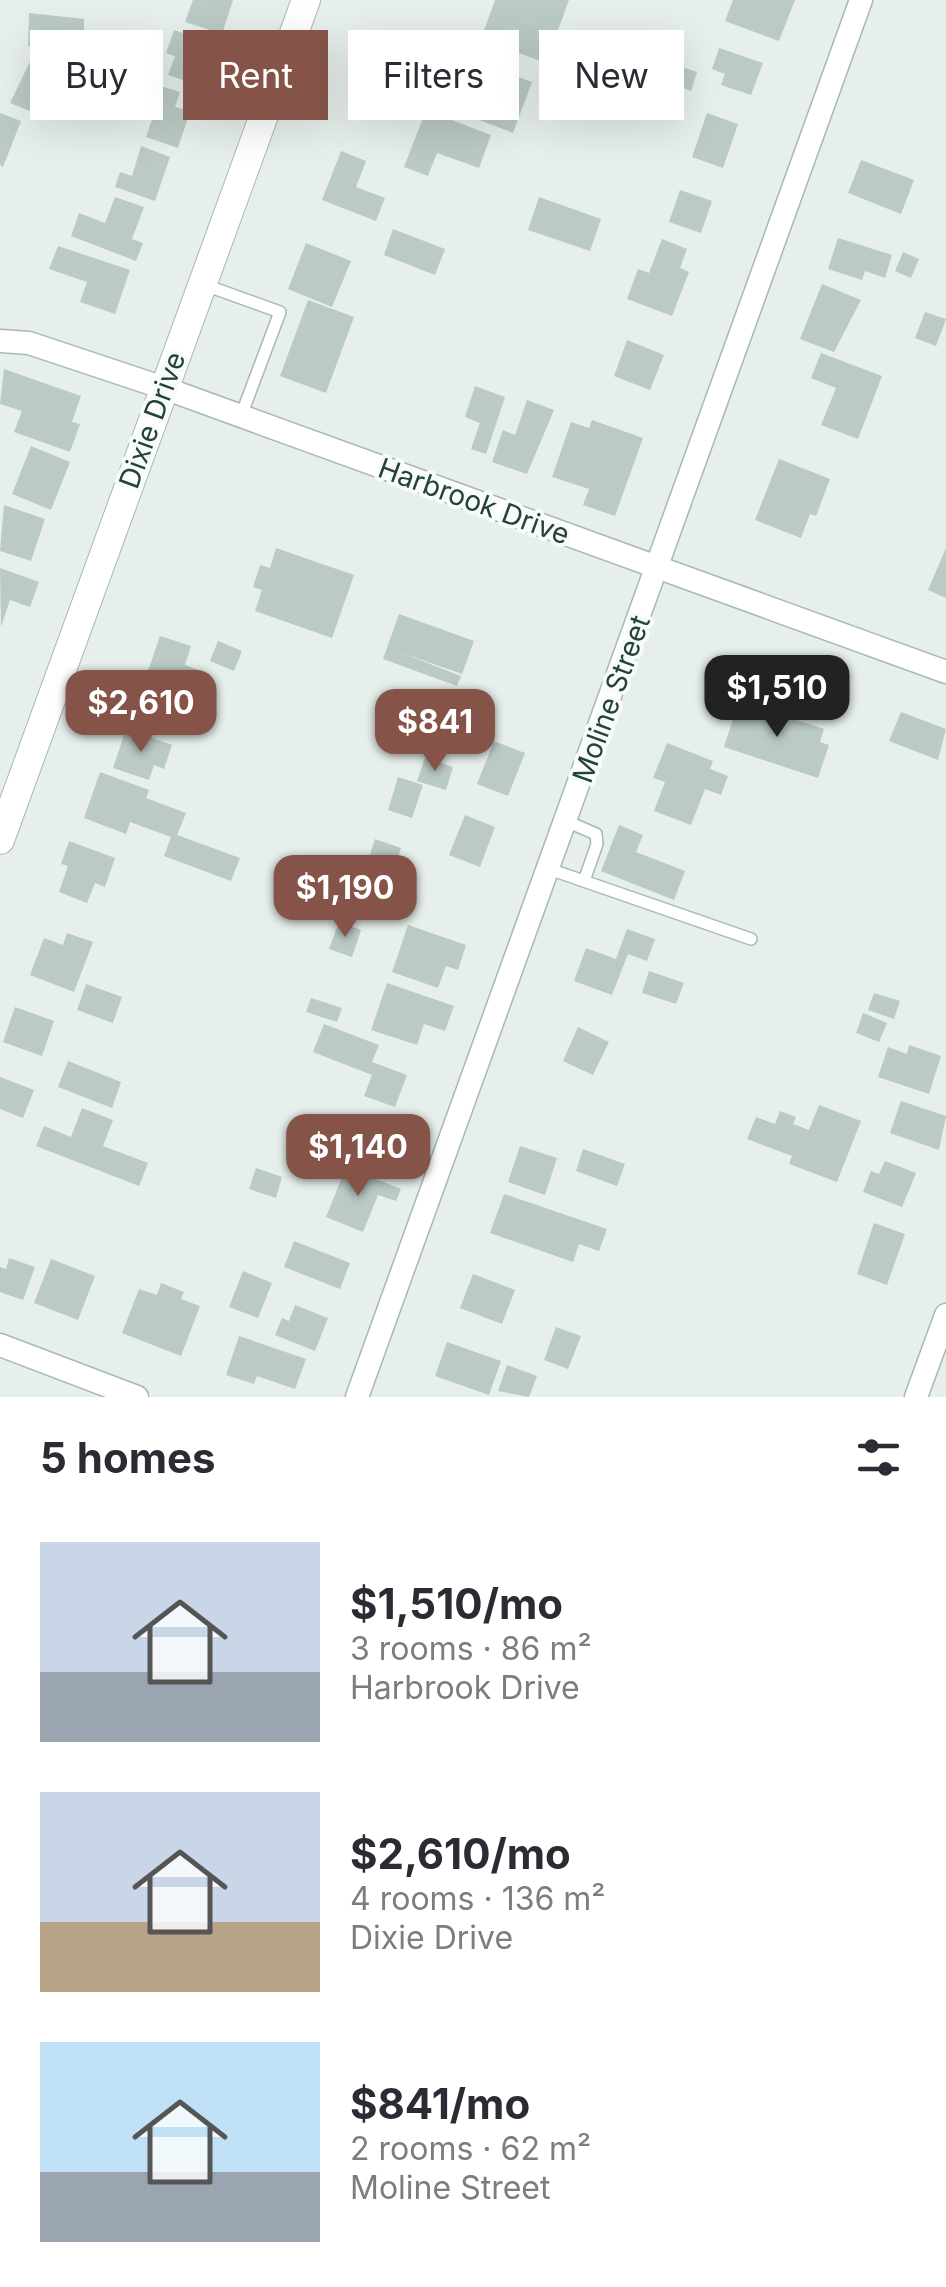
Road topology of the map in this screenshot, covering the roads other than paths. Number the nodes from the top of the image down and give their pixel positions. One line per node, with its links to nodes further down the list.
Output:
1 (306, 0): 3 (street, Dixie Drive)
2 (861, 0): 7 (street, Moline Street)
3 (202, 284): 5 (street, Dixie Drive); 6 (lane)
4 (0, 341): 5 (street, Harbrook Drive)
5 (164, 388): 6 (street, Harbrook Drive); 10 (street, Dixie Drive)
6 (242, 416): 7 (street, Harbrook Drive)
7 (658, 568): 8 (street, Harbrook Drive); 9 (street, Moline Street)
8 (946, 672)
9 (566, 821): 11 (street, Moline Street); 12 (lane)
10 (0, 840)
11 (549, 869): 12 (lane); 17 (street, Moline Street)
12 (584, 881): 13 (lane)
13 (752, 940)
14 (946, 1315): 18 (street)
15 (0, 1346): 16 (street)
16 (137, 1397)
17 (357, 1397)
18 (916, 1397)

